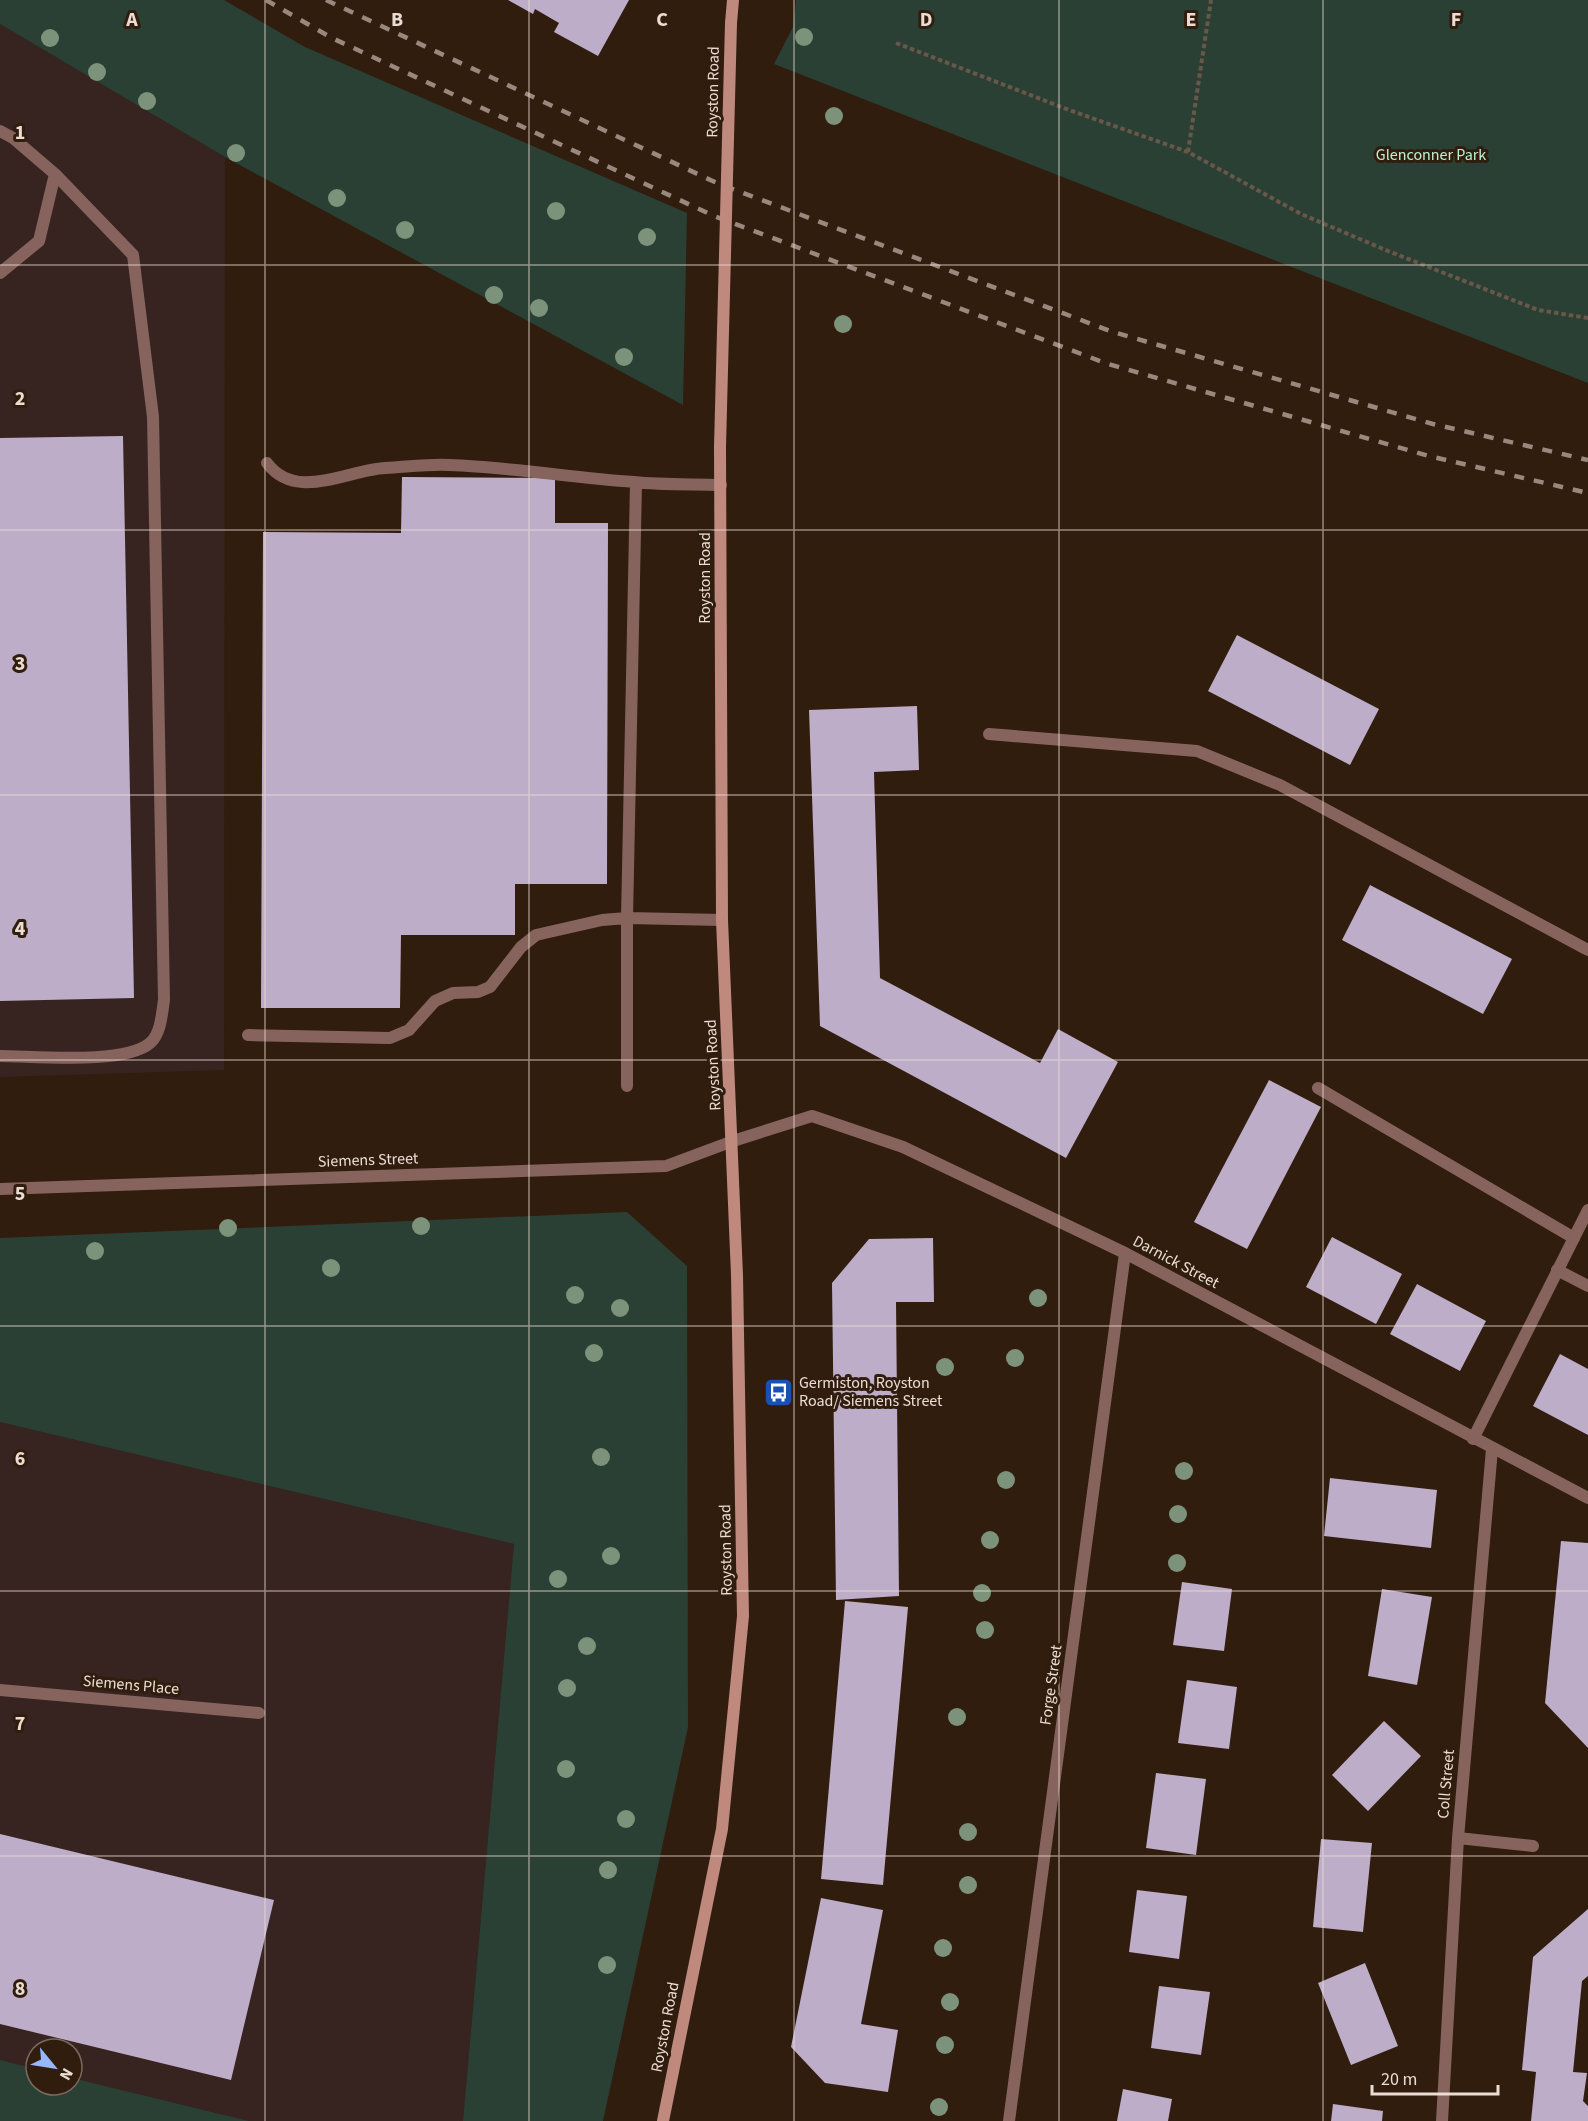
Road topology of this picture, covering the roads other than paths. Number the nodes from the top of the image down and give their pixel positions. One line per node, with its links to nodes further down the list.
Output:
1 (732, 0): 7 (street, Royston Road, bridge)
2 (0, 131): 3 (street)
3 (55, 174): 4 (street); 13 (street)
4 (0, 273)
5 (267, 463): 6 (street)
6 (636, 483): 7 (street); 9 (street)
7 (721, 485): 10 (street, Royston Road)
8 (989, 734): 11 (street)
9 (627, 918): 10 (street); 12 (street); 14 (street)
10 (722, 920): 16 (street, Royston Road)
11 (1588, 950)
12 (248, 1035)
13 (0, 1056)
14 (627, 1086)
15 (1318, 1088): 19 (street)
16 (733, 1141): 17 (street, Siemens Street); 20 (street, Darnick Street); 30 (street, Royston Road)
17 (0, 1189)
18 (1588, 1210): 19 (street)
19 (1574, 1238): 21 (street)
20 (1125, 1253): 23 (street, Darnick Street); 31 (street, Forge Street)
21 (1557, 1270): 22 (street); 23 (street)
22 (1588, 1286)
23 (1473, 1439): 24 (street, Darnick Street)
24 (1492, 1449): 25 (street, Darnick Street); 28 (street, Coll Street)
25 (1588, 1498)
26 (0, 1690): 27 (street, Siemens Place)
27 (259, 1713)
28 (1458, 1838): 29 (street); 32 (street, Coll Street)
29 (1533, 1846)
30 (663, 2121)
31 (1009, 2121)
32 (1442, 2121)

